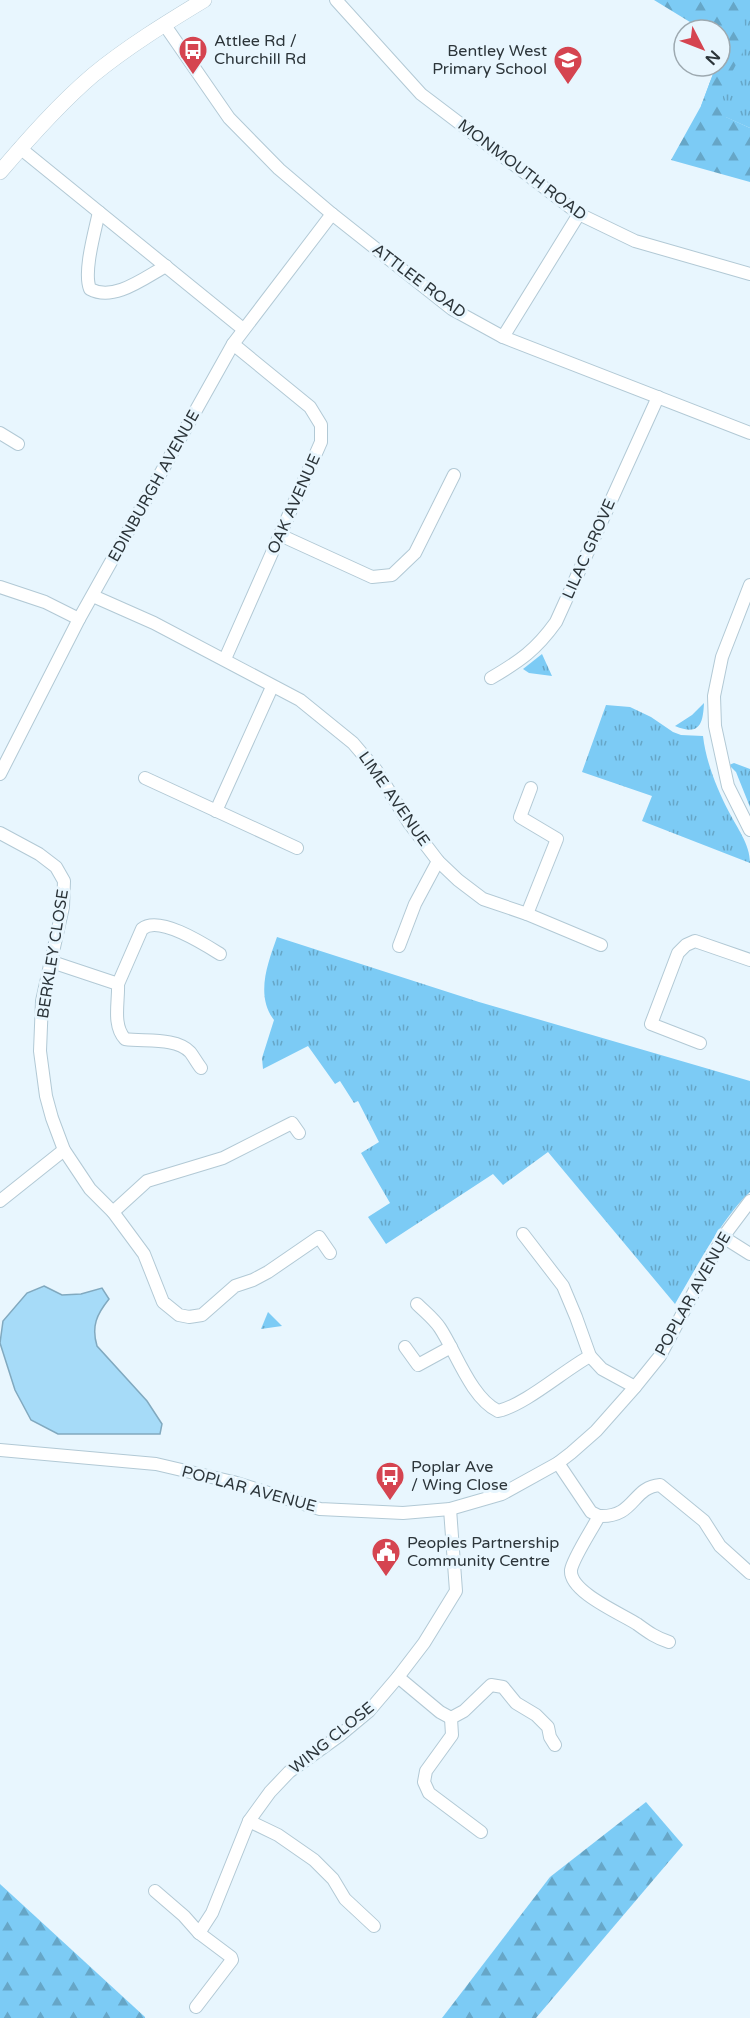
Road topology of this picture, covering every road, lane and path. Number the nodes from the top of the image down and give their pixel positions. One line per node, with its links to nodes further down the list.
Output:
1 (204, 0): 3 (street)
2 (336, 0): 8 (street, MONMOUTH ROAD)
3 (164, 24): 4 (street); 7 (street, ATTLEE ROAD)
4 (20, 148): 5 (street); 6 (street)
5 (0, 172)
6 (99, 212): 9 (street); 9 (street)
7 (332, 214): 11 (street, EDINBURGH AVENUE); 12 (street, ATTLEE ROAD)
8 (579, 214): 10 (street, MONMOUTH ROAD); 12 (street)
9 (166, 266): 11 (street)
10 (750, 274)
11 (243, 329): 13 (street, EDINBURGH AVENUE)
12 (503, 337): 14 (street, ATTLEE ROAD)
13 (232, 344): 19 (street, OAK AVENUE); 22 (street, EDINBURGH AVENUE)
14 (658, 397): 16 (street, ATTLEE ROAD); 25 (street, LILAC GROVE)
15 (0, 433): 17 (street)
16 (750, 433)
17 (18, 444)
18 (454, 475): 19 (street)
19 (280, 535): 24 (street, OAK AVENUE)
20 (750, 585): 31 (street)
21 (0, 587): 23 (street)
22 (93, 596): 23 (street, EDINBURGH AVENUE); 24 (street, LIME AVENUE)
23 (79, 619): 27 (street, EDINBURGH AVENUE)
24 (225, 659): 26 (street, LIME AVENUE)
25 (491, 678)
26 (272, 687): 30 (street); 34 (street, LIME AVENUE)
27 (0, 774)
28 (145, 778): 30 (street)
29 (531, 788): 35 (street)
30 (216, 811): 33 (street)
31 (750, 830)
32 (0, 833): 40 (street, BERKLEY CLOSE)
33 (297, 848)
34 (438, 861): 35 (street, LIME AVENUE); 37 (street)
35 (527, 914): 36 (street, LIME AVENUE)
36 (601, 945)
37 (399, 946)
38 (220, 954): 41 (street)
39 (750, 960): 42 (street)
40 (52, 962): 41 (street); 45 (street, BERKLEY CLOSE)
41 (118, 984): 43 (street)
42 (700, 1043)
43 (201, 1068)
44 (299, 1133): 48 (street)
45 (64, 1150): 46 (street); 48 (street, BERKLEY CLOSE)
46 (0, 1201)
47 (750, 1201): 50 (street, POPLAR AVENUE)
48 (112, 1212): 51 (street, BERKLEY CLOSE)
49 (523, 1234): 56 (street)
50 (723, 1237): 52 (street); 57 (street, POPLAR AVENUE)
51 (330, 1253)
52 (750, 1254)
53 (417, 1304): 55 (street)
54 (405, 1347): 55 (street)
55 (452, 1347): 56 (street)
56 (590, 1356): 57 (street)
57 (635, 1387): 59 (street, POPLAR AVENUE)
58 (0, 1450): 60 (street, POPLAR AVENUE)
59 (558, 1463): 60 (street, POPLAR AVENUE); 61 (street)
60 (450, 1509): 64 (street, WING CLOSE)
61 (599, 1516): 62 (street); 63 (street)
62 (750, 1573)
63 (669, 1642)
64 (398, 1677): 65 (street); 67 (street, WING CLOSE)
65 (452, 1718): 66 (street); 68 (street)
66 (555, 1745)
67 (249, 1821): 70 (street); 71 (street, WING CLOSE)
68 (480, 1832)
69 (155, 1891): 71 (street)
70 (374, 1926)
71 (199, 1933): 72 (street)
72 (196, 2007)

